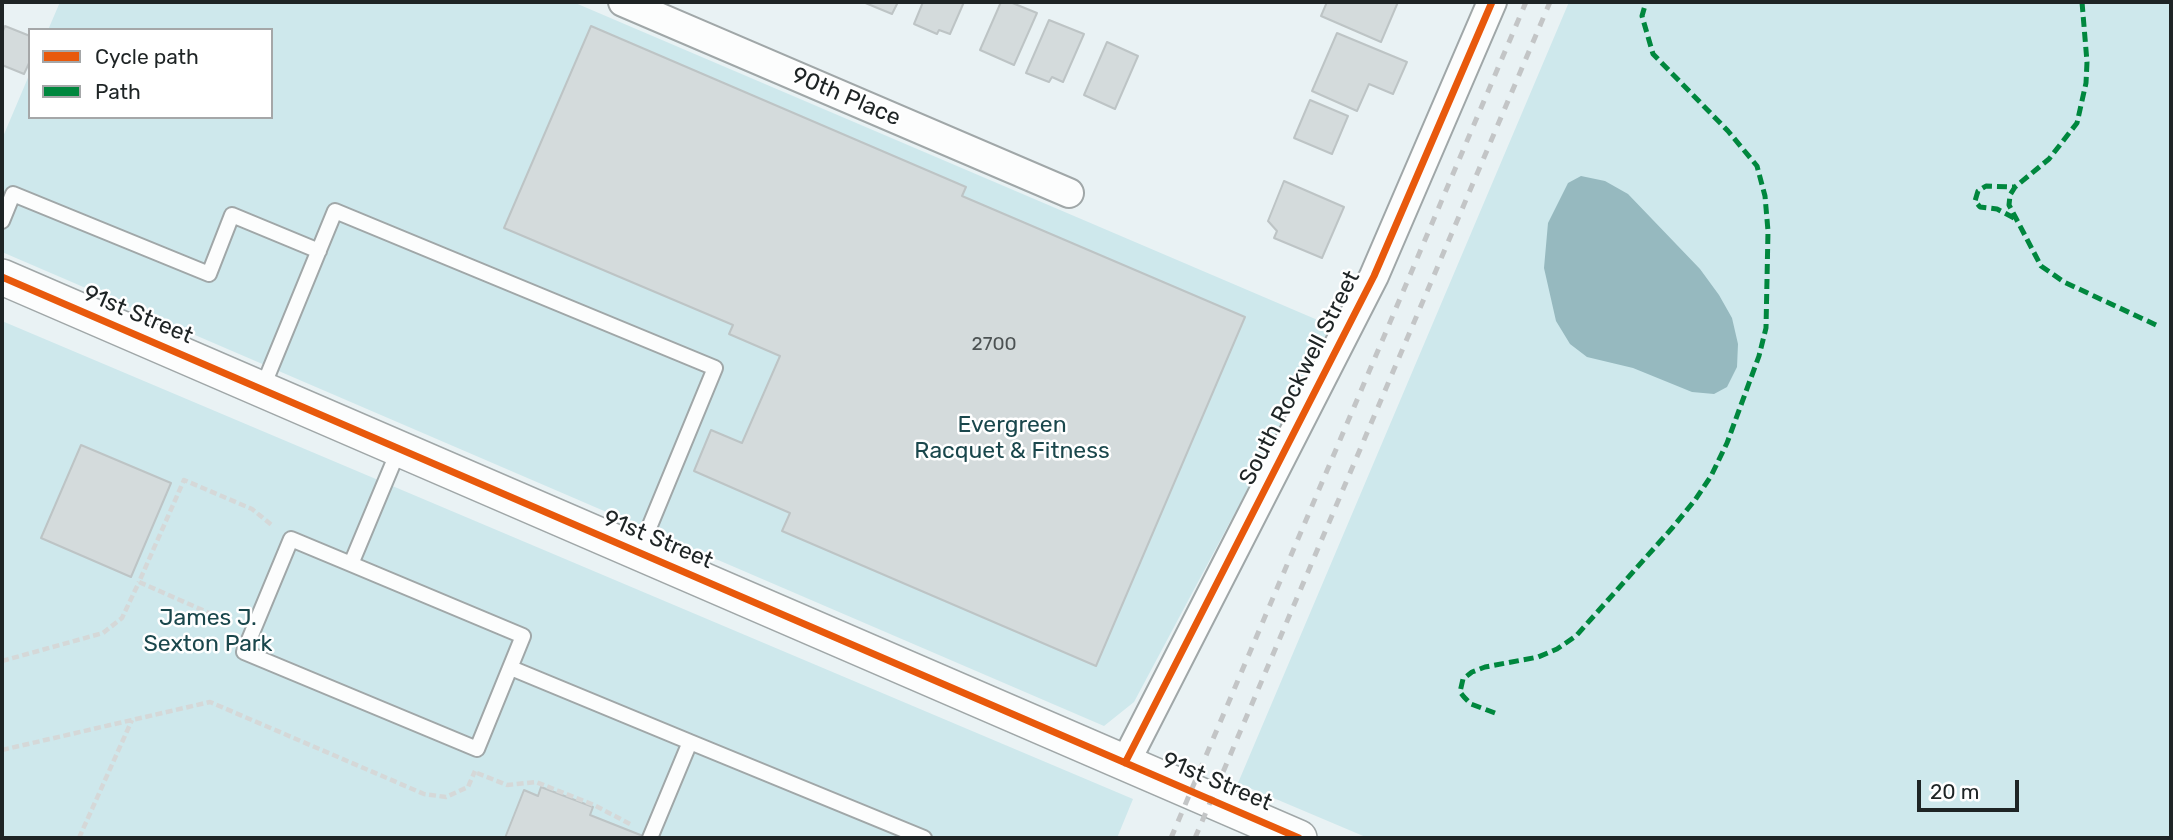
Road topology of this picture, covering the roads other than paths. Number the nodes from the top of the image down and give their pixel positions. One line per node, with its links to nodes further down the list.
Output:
1 (623, 2): 3 (street, 90th Place)
2 (1492, 2): 13 (street, South Rockwell Street)
3 (1069, 193)
4 (2, 222): 5 (lane)
5 (319, 251): 7 (lane); 9 (lane)
6 (2, 277): 7 (street, 91st Street)
7 (262, 389): 8 (street, 91st Street)
8 (399, 449): 9 (street, 91st Street); 10 (lane)
9 (639, 553): 13 (street, 91st Street)
10 (351, 564): 11 (lane); 11 (lane)
11 (511, 668): 12 (lane)
12 (690, 742): 14 (lane); 16 (lane)
13 (1125, 763): 15 (street, 91st Street)
14 (645, 834)
15 (1279, 834)
16 (924, 838)

